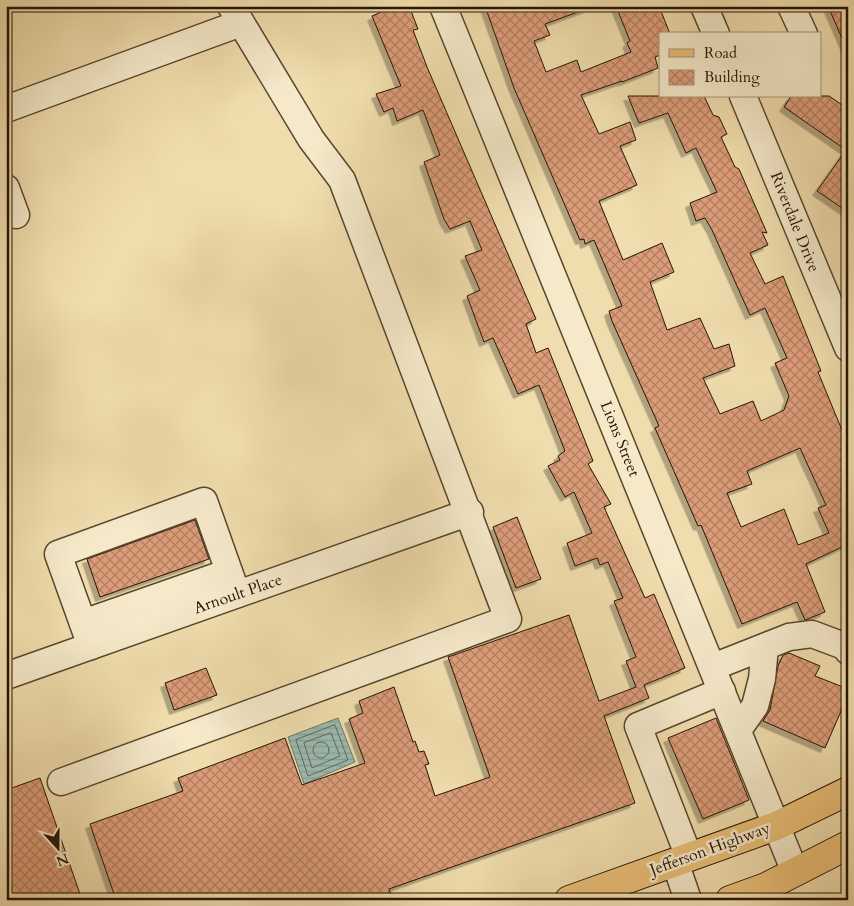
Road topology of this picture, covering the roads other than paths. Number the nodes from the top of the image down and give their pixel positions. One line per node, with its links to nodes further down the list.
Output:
1 (442, 6): 18 (street, Lions Street)
2 (704, 6): 5 (street)
3 (791, 6): 6 (street)
4 (236, 15): 8 (street); 12 (street)
5 (715, 32)
6 (803, 32)
7 (748, 98): 11 (street, Riverdale Drive)
8 (6, 109)
9 (6, 188): 10 (street)
10 (16, 215)
11 (848, 348)
12 (470, 512): 13 (street, Arnoult Place); 20 (street)
13 (233, 583): 14 (street, Arnoult Place); 14 (street)
14 (87, 634): 17 (street, Arnoult Place)
15 (765, 647): 16 (street); 18 (street); 19 (street)
16 (848, 651)
17 (6, 676)
18 (717, 679): 19 (street, Lions Street); 24 (street)
19 (738, 730): 22 (street, Lions Street)
20 (62, 782)
21 (848, 791): 22 (main road, Jefferson Highway)
22 (776, 826): 24 (main road, Jefferson Highway); 25 (street, Lions Street)
23 (848, 845): 25 (main road)
24 (682, 859): 26 (main road, Jefferson Highway); 27 (street)
25 (796, 872): 28 (main road)
26 (569, 900)
27 (688, 900)
28 (730, 900)

